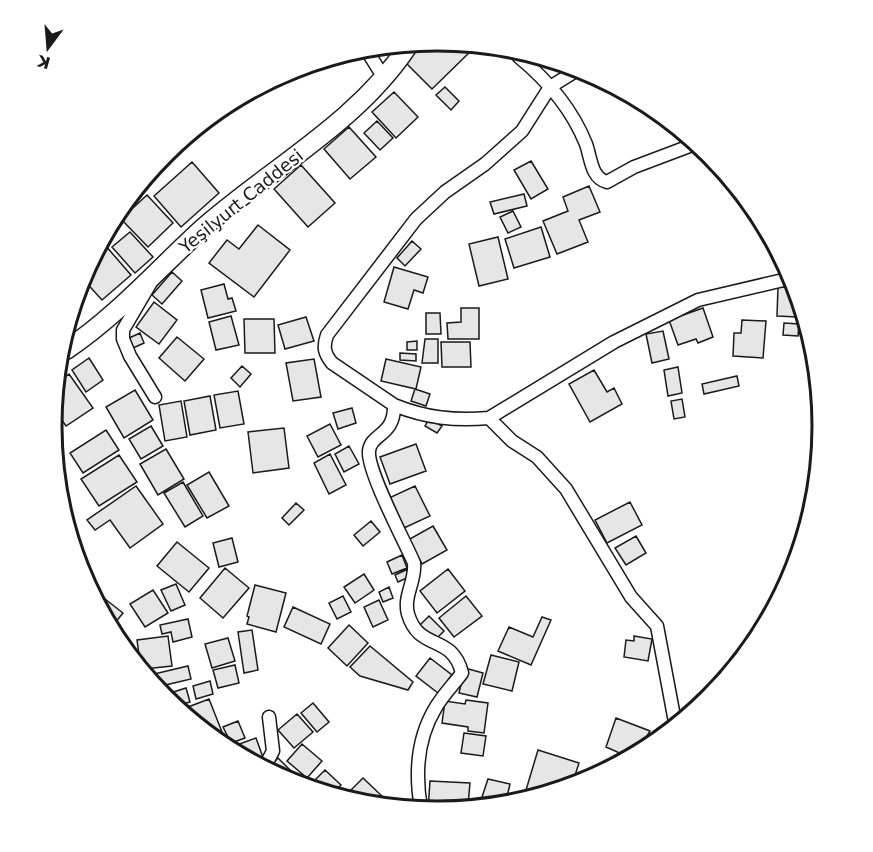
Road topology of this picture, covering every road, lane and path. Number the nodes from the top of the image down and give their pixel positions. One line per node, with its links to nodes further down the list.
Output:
1 (403, 53): 5 (main road, Yeşilyurt Caddesi)
2 (371, 57): 5 (street)
3 (524, 61): 6 (street)
4 (569, 76): 6 (street)
5 (384, 78): 8 (main road, Yeşilyurt Caddesi)
6 (550, 87): 7 (street); 12 (street)
7 (687, 147)
8 (154, 275): 10 (main road, Yeşilyurt Caddesi); 11 (street)
9 (782, 280): 13 (street)
10 (70, 347)
11 (155, 397)
12 (394, 405): 13 (street); 17 (street)
13 (489, 418): 14 (street)
14 (674, 716)
15 (268, 717): 16 (street)
16 (268, 760)
17 (420, 800)

